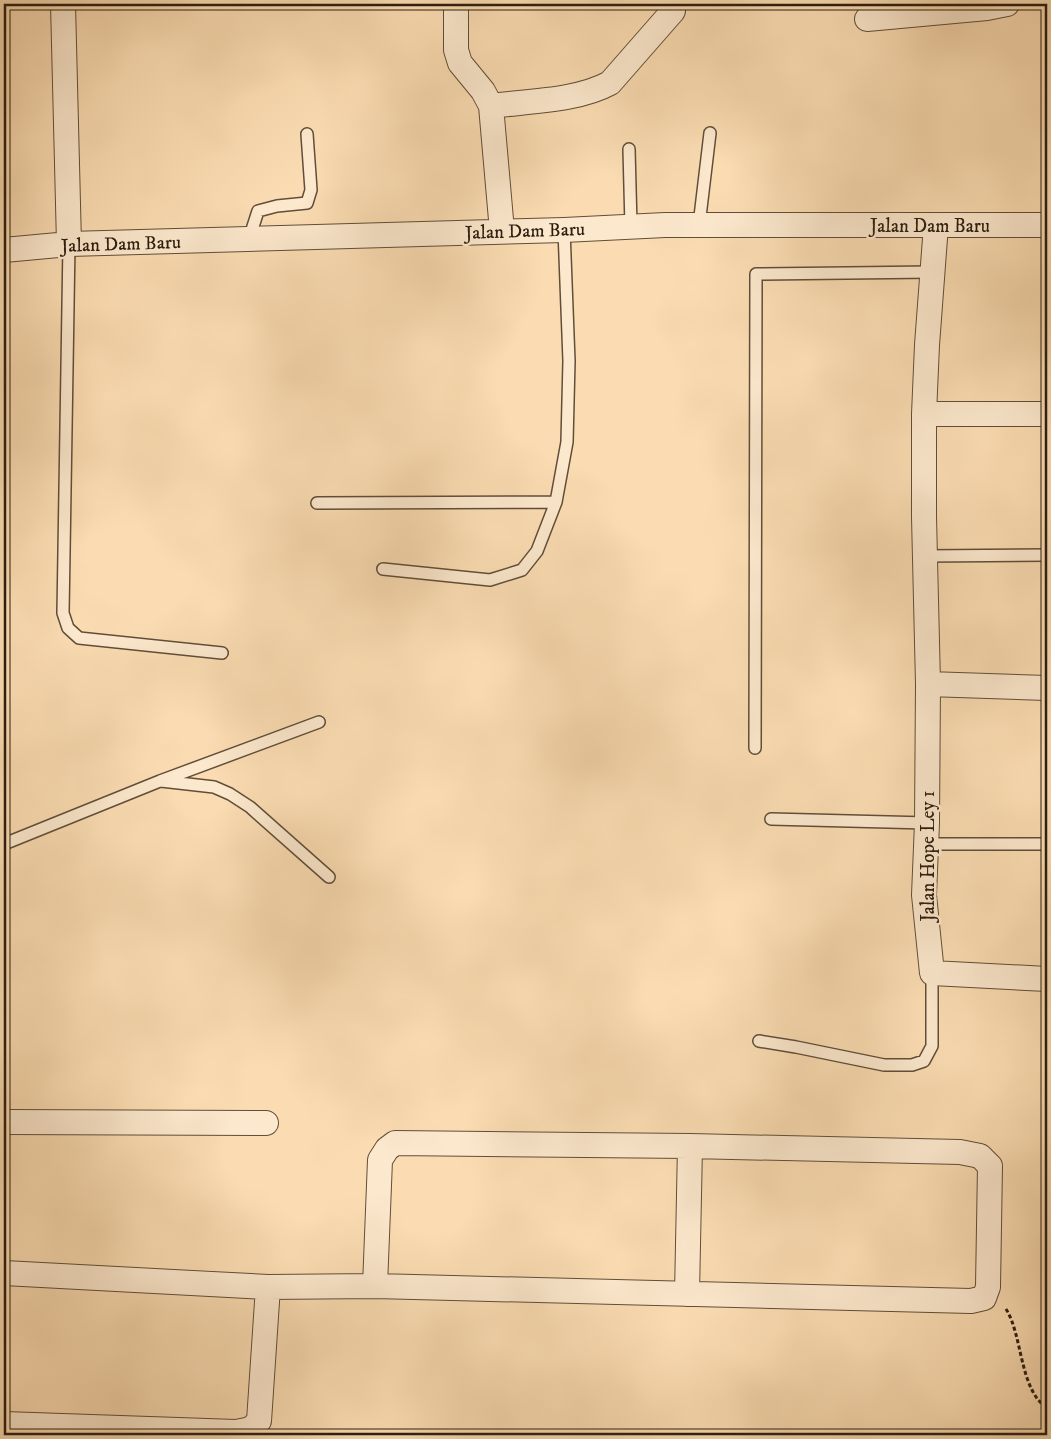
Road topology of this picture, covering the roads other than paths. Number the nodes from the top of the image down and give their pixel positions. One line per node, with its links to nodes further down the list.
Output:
1 (63, 4): 17 (street)
2 (456, 4): 6 (street)
3 (1007, 4): 5 (street)
4 (674, 12): 6 (street)
5 (867, 19)
6 (491, 106): 15 (street)
7 (710, 132): 10 (lane)
8 (307, 134): 16 (lane)
9 (629, 149): 13 (lane)
10 (699, 225): 11 (street, Jalan Dam Baru); 13 (street, Jalan Dam Baru)
11 (936, 225): 12 (street, Jalan Dam Baru); 19 (street, Jalan Hope Ley 1)
12 (1047, 225)
13 (631, 226): 14 (street, Jalan Dam Baru)
14 (564, 230): 15 (street, Jalan Dam Baru); 22 (lane)
15 (502, 231): 16 (street, Jalan Dam Baru)
16 (249, 239): 17 (street, Jalan Dam Baru)
17 (69, 244): 18 (street, Jalan Dam Baru); 27 (lane)
18 (4, 250)
19 (932, 272): 20 (street, Jalan Hope Ley 1); 31 (lane)
20 (924, 414): 21 (street); 24 (street, Jalan Hope Ley 1)
21 (1047, 414)
22 (556, 502): 23 (lane); 26 (lane)
23 (317, 503)
24 (926, 556): 25 (lane); 28 (street, Jalan Hope Ley 1)
25 (1047, 556)
26 (383, 569)
27 (222, 653)
28 (928, 684): 29 (street); 34 (street, Jalan Hope Ley 1)
29 (1047, 688)
30 (319, 722): 32 (lane)
31 (755, 748)
32 (160, 781): 35 (lane); 37 (lane)
33 (772, 819): 34 (lane)
34 (926, 833): 36 (lane); 38 (street, Jalan Hope Ley 1)
35 (4, 844)
36 (1047, 844)
37 (329, 877)
38 (932, 973): 39 (street); 40 (lane)
39 (1047, 979)
40 (759, 1041)
41 (4, 1122): 42 (street)
42 (266, 1123)
43 (690, 1146): 45 (street); 47 (street); 47 (street)
44 (4, 1273): 46 (street)
45 (375, 1286): 46 (street); 47 (street)
46 (268, 1287): 48 (street)
47 (687, 1294)
48 (4, 1424)

